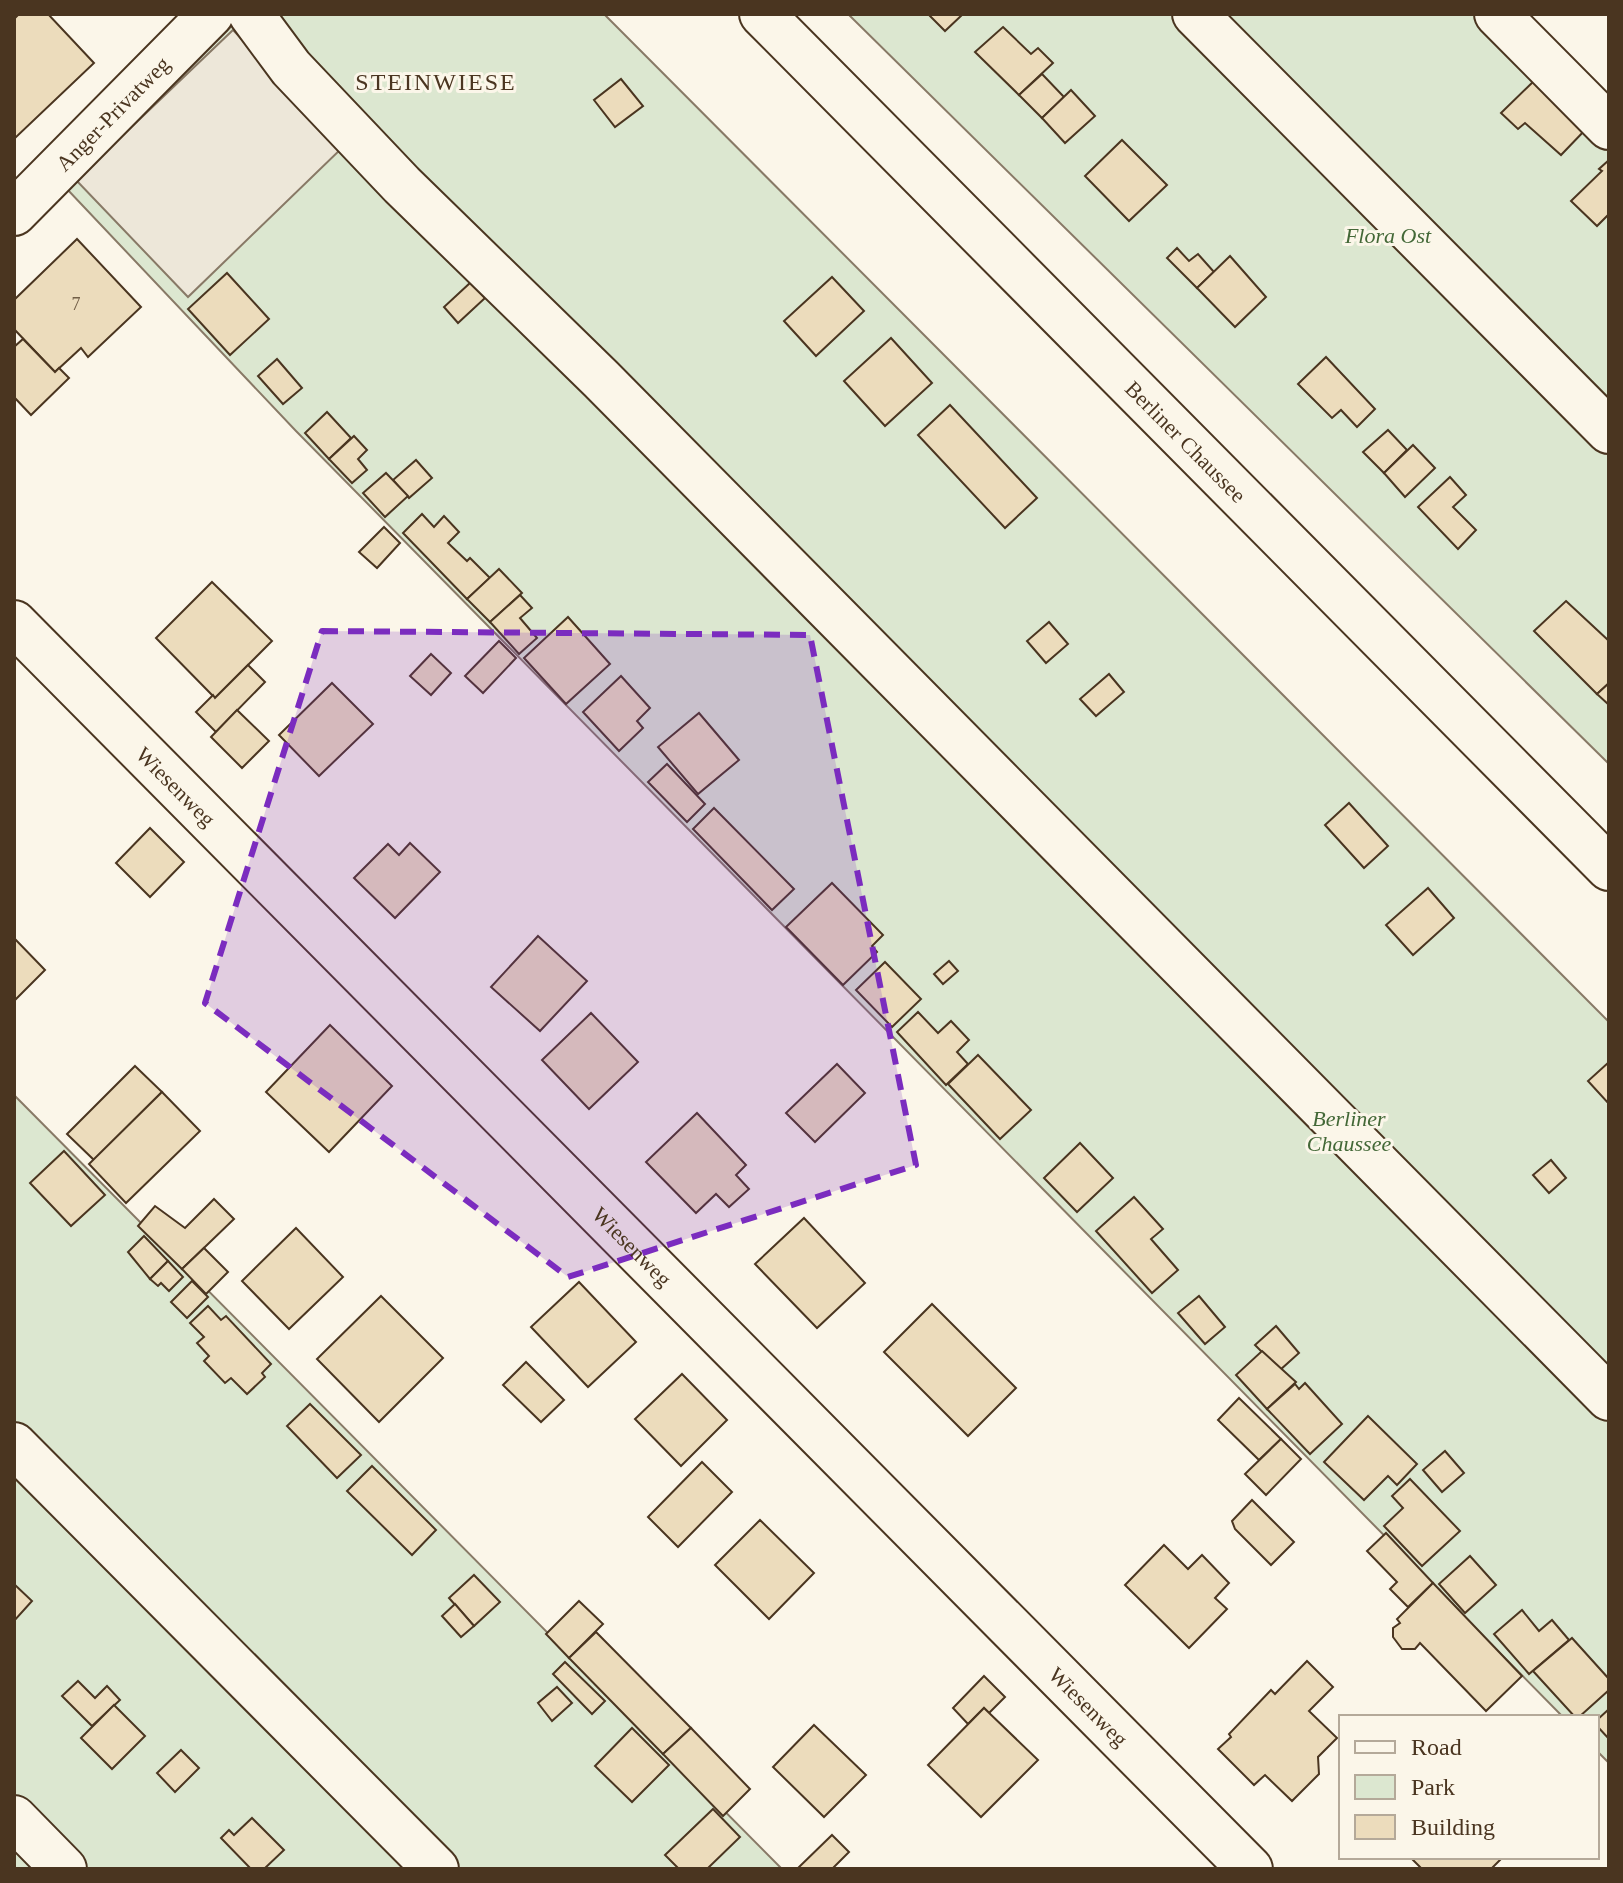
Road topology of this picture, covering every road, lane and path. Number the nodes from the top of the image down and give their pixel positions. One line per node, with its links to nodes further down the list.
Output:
1 (211, 14): 7 (street, Anger-Privatweg)
2 (251, 14): 11 (street)
3 (762, 14): 10 (street, Berliner Chaussee)
4 (1195, 14): 8 (street)
5 (1497, 14): 6 (street)
6 (1609, 127)
7 (14, 213)
8 (1609, 431)
9 (14, 623): 16 (street, Wiesenweg)
10 (1609, 868)
11 (1609, 1398)
12 (14, 1445): 15 (street)
13 (14, 1818): 14 (street)
14 (64, 1869)
15 (436, 1869)
16 (1250, 1869)

